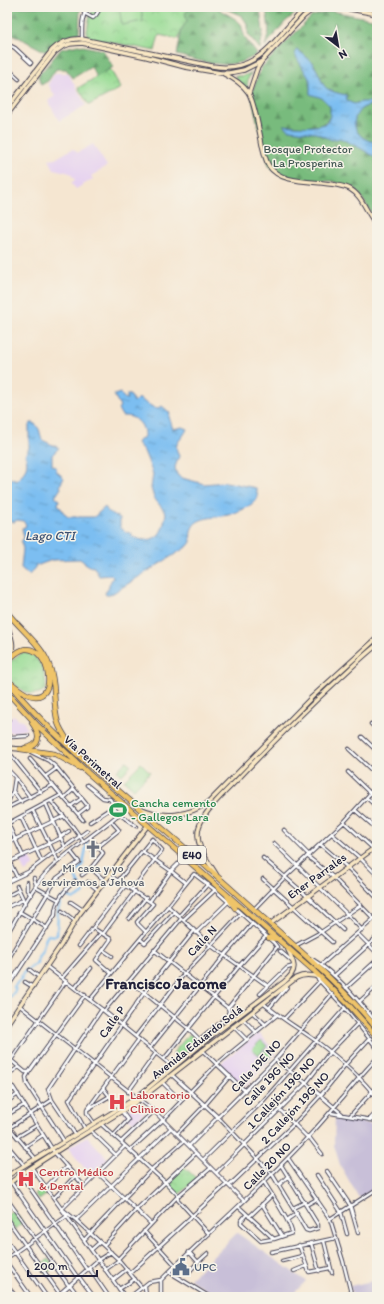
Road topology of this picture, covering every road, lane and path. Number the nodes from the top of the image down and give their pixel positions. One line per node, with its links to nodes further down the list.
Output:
1 (88, 7): 8 (street)
2 (307, 7): 19 (street)
3 (316, 7): 17 (street)
4 (339, 7): 5 (street)
5 (361, 9): 7 (street); 9 (street)
6 (99, 10): 8 (street)
7 (377, 10)
8 (84, 13): 10 (street)
9 (377, 14)
10 (79, 40): 11 (street); 13 (street); 25 (street); 26 (street)
11 (103, 43): 13 (street); 14 (street)
12 (7, 44): 18 (street)
13 (102, 47): 14 (street)
14 (132, 52): 15 (street); 16 (street)
15 (164, 56): 16 (street); 19 (street)
16 (163, 61): 21 (street)
17 (262, 61): 22 (street); 24 (street)
18 (31, 62)
19 (212, 66): 21 (street)
20 (7, 68): 23 (street)
21 (210, 71): 22 (street)
22 (221, 73): 24 (street)
23 (19, 79)
24 (249, 93): 27 (street)
25 (7, 108)
26 (7, 115)
27 (377, 225)
28 (7, 612): 50 (highway)
29 (7, 625): 34 (street)
30 (7, 635): 33 (street)
31 (376, 639): 42 (street)
32 (377, 644): 42 (street)
33 (7, 655)
34 (7, 661): 35 (highway)
35 (7, 681): 50 (highway, Vía Perimetral / E40)
36 (7, 692): 37 (highway, Vía Perimetral / E40)
37 (24, 712): 45 (highway); 56 (highway, Vía Perimetral / E40)
38 (371, 724): 39 (street)
39 (377, 729)
40 (7, 735): 41 (street)
41 (28, 736)
42 (276, 736): 51 (street)
43 (362, 737): 48 (street)
44 (7, 748): 45 (street)
45 (20, 749): 47 (highway)
46 (349, 749): 57 (street)
47 (27, 750): 53 (street); 56 (highway)
48 (377, 751)
49 (7, 752): 65 (street)
50 (79, 756): 74 (highway, Vía Perimetral / E40)
51 (256, 756): 74 (street); 141 (street)
52 (30, 759): 58 (street)
53 (57, 768): 58 (street); 63 (street)
54 (7, 769): 59 (street)
55 (348, 772): 66 (street)
56 (88, 773): 93 (highway, Vía Perimetral / E40)
57 (377, 775)
58 (46, 776): 60 (street)
59 (15, 777): 64 (street); 68 (street)
60 (54, 785): 65 (street); 67 (street)
61 (87, 785): 78 (street)
62 (377, 786): 66 (street)
63 (74, 789): 69 (street); 70 (street)
64 (13, 791): 73 (street); 75 (street)
65 (41, 792): 68 (street)
66 (370, 794): 71 (street)
67 (61, 795): 69 (street); 72 (street)
68 (30, 797): 73 (street)
69 (64, 798): 77 (street)
70 (82, 798): 77 (street); 83 (street)
71 (367, 798): 79 (street); 81 (street)
72 (50, 801): 76 (street); 85 (street)
73 (21, 802): 80 (street)
74 (133, 803): 141 (highway, Vía Perimetral / E40)
75 (7, 804)
76 (46, 804): 82 (street); 89 (street)
77 (71, 806): 83 (street)
78 (113, 807): 84 (street); 90 (street)
79 (377, 807)
80 (7, 808)
81 (355, 810): 91 (street); 96 (street)
82 (33, 811): 86 (street); 95 (street)
83 (78, 814): 87 (street)
84 (119, 814): 88 (street); 94 (street)
85 (64, 816): 89 (street); 102 (street)
86 (20, 817): 92 (street); 100 (street)
87 (83, 820)
88 (111, 821): 103 (street); 112 (street)
89 (54, 822): 95 (street); 104 (street)
90 (90, 822)
91 (344, 822): 101 (street); 113 (street)
92 (7, 824): 105 (street)
93 (148, 825): 124 (street); 160 (highway, Vía Perimetral / E40)
94 (136, 826)
95 (41, 827): 100 (street); 109 (street)
96 (377, 829)
97 (284, 830): 119 (street)
98 (69, 831): 104 (street)
99 (87, 831): 102 (street)
100 (28, 833): 105 (street); 114 (street)
101 (332, 834): 110 (street); 123 (street)
102 (80, 836): 106 (street); 111 (street)
103 (90, 837): 106 (street); 112 (street)
104 (61, 838): 109 (street); 111 (street)
105 (16, 840): 108 (street); 120 (street)
106 (84, 842): 117 (street)
107 (274, 843): 130 (street)
108 (7, 844)
109 (49, 844): 114 (street); 118 (street)
110 (320, 844): 119 (street); 131 (street)
111 (65, 847): 118 (street)
112 (98, 847): 115 (street); 132 (street)
113 (376, 849): 123 (street, Ener Parrales)
114 (35, 850): 120 (street); 125 (street)
115 (93, 851)
116 (142, 851): 126 (street); 126 (street); 145 (street)
117 (71, 852): 127 (street); 161 (street)
118 (54, 854): 125 (street); 127 (street)
119 (308, 855): 130 (street); 139 (street)
120 (23, 856): 128 (street)
121 (7, 857): 128 (street)
122 (263, 858): 138 (street)
123 (360, 858): 131 (street, Ener Parrales); 135 (street)
124 (122, 859): 136 (street); 143 (street)
125 (41, 860): 137 (street)
126 (155, 860): 133 (street); 158 (street)
127 (58, 861): 152 (street)
128 (9, 862): 137 (street)
129 (178, 864): 133 (street)
130 (297, 865): 138 (street); 154 (street)
131 (346, 867): 139 (street, Ener Parrales); 166 (street)
132 (91, 868): 134 (street); 143 (street)
133 (171, 871): 149 (street); 170 (street)
134 (82, 875)
135 (377, 875)
136 (111, 876): 145 (street); 169 (street)
137 (17, 877): 146 (street)
138 (285, 877): 155 (street); 164 (street)
139 (333, 877): 154 (street, Ener Parrales); 174 (street)
140 (34, 878): 152 (street)
141 (220, 879): 179 (highway, Vía Perimetral / E40)
142 (263, 879): 155 (street)
143 (105, 880): 157 (street)
144 (76, 881): 168 (street)
145 (118, 881): 153 (street)
146 (7, 882)
147 (27, 882): 162 (street)
148 (88, 882): 157 (street)
149 (186, 883): 150 (street); 175 (street)
150 (208, 884): 159 (street); 187 (street)
151 (17, 886): 156 (street)
152 (36, 886): 161 (street); 162 (street)
153 (126, 886): 158 (street); 196 (street)
154 (319, 887): 164 (street, Ener Parrales); 185 (street)
155 (274, 888): 176 (street); 179 (street)
156 (19, 890): 163 (street); 167 (street)
157 (98, 890): 169 (street)
158 (134, 890): 165 (street); 203 (street)
159 (214, 890): 172 (street); 187 (street)
160 (226, 892): 178 (highway); 208 (highway, Vía Perimetral / E40)
161 (47, 894): 168 (street); 188 (street)
162 (31, 895): 173 (street)
163 (7, 896)
164 (307, 896): 176 (street, Ener Parrales); 192 (street)
165 (146, 898): 170 (street); 189 (street)
166 (377, 898)
167 (23, 900): 173 (street); 177 (street)
168 (59, 900): 195 (street)
169 (91, 901): 180 (street); 210 (street)
170 (150, 901): 199 (street)
171 (71, 902): 180 (street)
172 (228, 902): 178 (street); 200 (street, Calle P)
173 (25, 903): 181 (street)
174 (361, 905): 185 (street); 190 (street)
175 (168, 906): 183 (street); 199 (street)
176 (293, 906): 194 (street, Ener Parrales); 201 (street)
177 (7, 907)
178 (235, 908): 184 (street)
179 (254, 909): 194 (highway, Vía Perimetral / E40)
180 (82, 910): 191 (street)
181 (20, 912): 188 (street); 202 (street)
182 (62, 912): 191 (street)
183 (174, 912): 187 (street); 207 (street)
184 (240, 914): 193 (street); 212 (street, Calle N)
185 (347, 914): 192 (street); 198 (street)
186 (377, 916): 190 (street)
187 (181, 918): 200 (street); 218 (street)
188 (33, 919): 195 (street); 225 (street)
189 (129, 919)
190 (374, 919): 198 (street)
191 (75, 921): 210 (street)
192 (334, 923): 197 (street); 201 (street)
193 (252, 924): 205 (street); 221 (street)
194 (270, 924): 215 (highway, Vía Perimetral / E40)
195 (47, 928): 240 (street)
196 (93, 928): 203 (street); 214 (street)
197 (343, 930)
198 (362, 930): 204 (street)
199 (145, 931): 207 (street)
200 (195, 932): 212 (street); 226 (street, Calle P)
201 (321, 932): 209 (street); 215 (street)
202 (7, 934)
203 (102, 934): 217 (street); 242 (street)
204 (358, 934): 213 (street); 228 (street)
205 (267, 937): 208 (highway); 211 (street); 230 (street)
206 (377, 937): 213 (street)
207 (140, 939): 235 (street)
208 (279, 940): 211 (street); 216 (highway, Vía Perimetral / E40)
209 (332, 942)
210 (61, 944): 229 (street)
211 (275, 944): 237 (street)
212 (210, 945): 221 (street); 236 (street, Calle N)
213 (369, 945): 220 (street); 239 (street)
214 (79, 946)
215 (295, 946): 222 (highway, Vía Perimetral / E40)
216 (287, 947): 227 (street); 233 (highway, Vía Perimetral / E40)
217 (103, 950): 223 (street); 235 (street)
218 (154, 950): 226 (street); 245 (street)
219 (280, 951): 227 (street)
220 (377, 953)
221 (225, 955): 230 (street); 248 (street)
222 (305, 955): 228 (street, Vía Perimetral); 283 (highway, Vía Perimetral / E40)
223 (112, 956)
224 (377, 960): 254 (street)
225 (7, 961)
226 (169, 963): 236 (street); 255 (street, Calle P)
227 (294, 964): 249 (street); 286 (street, Avenida Eduardo Solá)
228 (322, 965): 239 (street, Vía Perimetral)
229 (46, 966): 241 (street); 242 (street)
230 (240, 966): 237 (street); 259 (street)
231 (91, 968): 253 (street)
232 (30, 970): 241 (street)
233 (313, 970): 238 (street); 243 (highway, Vía Perimetral / E40)
234 (7, 973): 240 (street)
235 (111, 973): 260 (street)
236 (184, 974): 248 (street); 263 (street, Calle N)
237 (254, 976): 249 (street); 265 (street)
238 (315, 976): 243 (street, Avenida Eduardo Solá); 247 (street, Avenida Eduardo Solá)
239 (334, 976): 254 (street, Vía Perimetral)
240 (14, 977): 252 (street)
241 (39, 977): 251 (street)
242 (62, 978): 244 (street)
243 (320, 980): 257 (street, Vía Perimetral); 275 (street); 291 (highway, Vía Perimetral / E40)
244 (66, 981): 253 (street); 274 (street)
245 (130, 981): 255 (street); 268 (street)
246 (25, 982): 251 (street)
247 (291, 982): 262 (street, Avenida Eduardo Solá); 266 (street)
248 (199, 986): 259 (street); 271 (street)
249 (268, 986): 256 (street)
250 (377, 986): 261 (street)
251 (32, 987): 264 (street)
252 (7, 988)
253 (75, 988): 258 (street)
254 (346, 988): 261 (street, Vía Perimetral)
255 (144, 993): 263 (street); 279 (street, Calle P)
256 (260, 994)
257 (332, 994): 267 (street, Vía Perimetral); 284 (street, Calle 19E NO)
258 (84, 995): 260 (street); 287 (street)
259 (214, 998): 265 (street); 282 (street)
260 (90, 1000): 268 (street)
261 (359, 1002): 277 (street, Vía Perimetral)
262 (263, 1003): 266 (street); 269 (street, Avenida Eduardo Solá)
263 (160, 1005): 271 (street); 288 (street, Calle N)
264 (20, 1006): 272 (street); 274 (street)
265 (228, 1008): 293 (street)
266 (269, 1008): 270 (street)
267 (345, 1008): 276 (street, Vía Perimetral); 295 (street, Calle 19G NO)
268 (103, 1010): 279 (street); 299 (street)
269 (252, 1012): 273 (street, Avenida Eduardo Solá); 280 (street)
270 (277, 1015): 275 (street); 280 (street)
271 (175, 1017): 282 (street); 297 (street)
272 (8, 1019): 278 (street)
273 (243, 1019): 281 (street, Avenida Eduardo Solá); 285 (street)
274 (38, 1020): 287 (street); 306 (street)
275 (284, 1020): 284 (street)
276 (358, 1023): 290 (street, Vía Perimetral); 301 (street, 1 Callejón 19G NO)
277 (377, 1023)
278 (7, 1024)
279 (121, 1024): 288 (street); 308 (street, Calle P)
280 (265, 1024): 285 (street)
281 (233, 1026): 289 (street, Avenida Eduardo Solá); 294 (street)
282 (189, 1029): 293 (street); 305 (street)
283 (377, 1029)
284 (300, 1030): 295 (street); 307 (street, Calle 19E NO)
285 (256, 1032): 294 (street)
286 (214, 1034): 289 (street); 296 (street, Avenida Eduardo Solá)
287 (57, 1035): 299 (street); 314 (street)
288 (136, 1036): 292 (street)
289 (218, 1038): 300 (street, Avenida Eduardo Solá)
290 (370, 1038): 298 (street, Vía Perimetral); 310 (street, 2 Callejón 19G NO)
291 (377, 1038)
292 (139, 1039): 297 (street); 319 (street)
293 (200, 1040): 296 (street)
294 (247, 1040): 309 (street)
295 (316, 1041): 301 (street); 313 (street, Calle 19G NO)
296 (203, 1043): 312 (street, Avenida Eduardo Solá)
297 (150, 1048): 302 (street)
298 (377, 1048)
299 (75, 1049): 308 (street); 336 (street)
300 (202, 1050): 309 (street); 316 (street, Avenida Eduardo Solá)
301 (330, 1052): 310 (street); 321 (street, 1 Callejón 19G NO)
302 (156, 1053): 305 (street); 329 (street)
303 (7, 1057): 306 (street)
304 (377, 1058): 318 (street, Calle 20 NO)
305 (164, 1059): 312 (street)
306 (11, 1060): 311 (street)
307 (275, 1060): 313 (street); 327 (street, Calle 19E NO)
308 (94, 1064): 319 (street); 362 (street, Calle P)
309 (217, 1064): 317 (street); 326 (street)
310 (346, 1065): 318 (street); 332 (street, 2 Callejón 19G NO)
311 (19, 1067): 314 (street); 315 (street)
312 (173, 1067): 335 (street, Avenida Eduardo Solá)
313 (290, 1071): 321 (street); 365 (street, Calle 19G NO)
314 (29, 1072): 341 (street)
315 (7, 1075)
316 (172, 1075): 320 (street, Avenida Eduardo Solá); 326 (street)
317 (230, 1076): 327 (street); 340 (street)
318 (358, 1077): 328 (street); 342 (street, Calle 20 NO)
319 (112, 1078): 324 (street); 329 (street)
320 (162, 1082): 335 (street, Avenida Eduardo Solá); 337 (street)
321 (306, 1083): 332 (street); 345 (street, 1 Callejón 19G NO)
322 (7, 1084): 325 (street)
323 (377, 1086): 328 (street)
324 (104, 1088): 333 (street); 343 (street)
325 (14, 1089): 330 (street); 331 (street)
326 (190, 1091): 337 (street); 340 (street)
327 (245, 1091): 353 (street, Calle 19E NO)
328 (372, 1091): 334 (street); 352 (street)
329 (128, 1092): 335 (street)
330 (7, 1094)
331 (18, 1094): 338 (street); 339 (street)
332 (321, 1095): 342 (street); 359 (street, 2 Callejón 19G NO)
333 (110, 1096): 343 (street); 344 (street)
334 (377, 1098)
335 (138, 1099): 344 (street, Avenida Eduardo Solá); 346 (street)
336 (52, 1100): 341 (street); 366 (street)
337 (181, 1101): 354 (street)
338 (7, 1102)
339 (24, 1105): 349 (street); 351 (street)
340 (205, 1105): 353 (street); 367 (street)
341 (42, 1107): 349 (street); 372 (street)
342 (334, 1108): 348 (street, Calle 20 NO); 350 (street)
343 (87, 1110): 357 (street)
344 (121, 1110): 357 (street, Avenida Eduardo Solá); 358 (street, Avenida Eduardo Solá); 369 (street)
345 (280, 1110): 359 (street); 375 (street, 1 Callejón 19G NO)
346 (154, 1111): 354 (street); 374 (street)
347 (377, 1112): 355 (street)
348 (331, 1113): 350 (street); 371 (street, Calle 20 NO)
349 (30, 1114): 360 (street); 361 (street)
350 (342, 1114): 352 (street)
351 (7, 1115)
352 (350, 1116): 355 (street)
353 (218, 1118): 365 (street); 378 (street, Calle 19E NO)
354 (163, 1120): 363 (street); 381 (street)
355 (369, 1120): 356 (street)
356 (377, 1121)
357 (94, 1123): 362 (street, Avenida Eduardo Solá)
358 (101, 1124): 364 (street, Avenida Eduardo Solá); 369 (street)
359 (294, 1124): 371 (street); 390 (street, 2 Callejón 19G NO)
360 (37, 1125): 368 (street); 370 (street)
361 (8, 1126): 370 (street)
362 (85, 1128): 366 (street, Avenida Eduardo Solá)
363 (171, 1128): 367 (street); 388 (street)
364 (90, 1130): 380 (street, Avenida Eduardo Solá); 385 (street)
365 (232, 1131): 375 (street); 391 (street, Calle 19G NO)
366 (75, 1134): 372 (street, Avenida Eduardo Solá)
367 (177, 1134): 373 (street)
368 (43, 1135): 379 (street); 380 (street)
369 (114, 1136): 374 (street)
370 (17, 1137): 379 (street)
371 (308, 1137): 384 (street); 389 (street, Calle 20 NO)
372 (64, 1141): 380 (street, Avenida Eduardo Solá)
373 (184, 1141): 378 (street); 397 (street)
374 (122, 1142): 377 (street)
375 (244, 1144): 390 (street); 400 (street, 1 Callejón 19G NO)
376 (7, 1145): 382 (street)
377 (125, 1146): 381 (street); 385 (street)
378 (189, 1146): 383 (street)
379 (25, 1147): 387 (street)
380 (53, 1150): 387 (street, Avenida Eduardo Solá); 394 (street); 395 (street, Avenida Eduardo Solá)
381 (130, 1150): 388 (street)
382 (13, 1152): 386 (street); 392 (street)
383 (196, 1153): 391 (street); 408 (street)
384 (322, 1154)
385 (116, 1155): 399 (street)
386 (7, 1156)
387 (35, 1158): 392 (street, Avenida Eduardo Solá)
388 (139, 1158): 397 (street); 410 (street)
389 (288, 1158): 393 (street, Calle 20 NO); 421 (street)
390 (258, 1159): 401 (street); 411 (street, 2 Callejón 19G NO)
391 (203, 1160): 396 (street)
392 (24, 1165): 403 (street, Avenida Eduardo Solá)
393 (281, 1165): 401 (street, Calle 20 NO); 405 (street)
394 (66, 1167): 404 (street); 414 (street)
395 (32, 1168): 402 (street, Avenida Eduardo Solá); 414 (street)
396 (211, 1168): 400 (street); 416 (street)
397 (152, 1169): 408 (street); 419 (street)
398 (327, 1171): 426 (street)
399 (98, 1173): 410 (street); 413 (street)
400 (216, 1173): 411 (street)
401 (272, 1174): 407 (street, Calle 20 NO); 412 (street)
402 (20, 1175): 409 (street, Avenida Eduardo Solá); 441 (street)
403 (7, 1176)
404 (75, 1176): 413 (street); 418 (street)
405 (288, 1176): 412 (street); 423 (street)
406 (317, 1176): 431 (street)
407 (264, 1182): 417 (street); 422 (street, Calle 20 NO)
408 (166, 1183): 416 (street); 430 (street)
409 (9, 1184): 443 (street)
410 (111, 1185): 419 (street); 438 (street)
411 (228, 1185): 422 (street); 433 (street, 2 Callejón 19G NO)
412 (279, 1185): 428 (street)
413 (84, 1186): 429 (street)
414 (46, 1187): 418 (street)
415 (377, 1189): 426 (street)
416 (178, 1196): 433 (street); 440 (street)
417 (272, 1196): 424 (street); 439 (street)
418 (54, 1198): 429 (street)
419 (124, 1198): 430 (street); 444 (street)
420 (7, 1199): 450 (street)
421 (317, 1199): 425 (street); 437 (street)
422 (244, 1201): 427 (street, Calle 20 NO)
423 (304, 1202): 425 (street); 428 (street)
424 (262, 1204): 435 (street); 448 (street)
425 (306, 1205): 432 (street)
426 (350, 1205): 431 (street); 445 (street)
427 (239, 1207): 435 (street); 446 (street, Calle 20 NO)
428 (293, 1208): 432 (street)
429 (62, 1209): 434 (street); 438 (street)
430 (137, 1209): 440 (street); 458 (street)
431 (341, 1212): 437 (street); 447 (street)
432 (296, 1213): 439 (street)
433 (193, 1215): 446 (street); 460 (street, 2 Callejón 19G NO)
434 (67, 1216): 441 (street); 452 (street)
435 (248, 1216): 451 (street); 451 (street)
436 (7, 1219): 457 (street)
437 (330, 1219): 449 (street)
438 (76, 1220): 444 (street)
439 (287, 1220): 448 (street)
440 (151, 1224): 442 (street)
441 (54, 1225): 443 (street); 477 (street)
442 (144, 1231): 460 (street); 469 (street)
443 (45, 1232): 450 (street); 486 (street)
444 (91, 1233): 452 (street); 455 (street)
445 (358, 1233)
446 (209, 1234): 464 (street, Calle 20 NO)
447 (347, 1234)
448 (282, 1236): 451 (street)
449 (336, 1238): 454 (street); 509 (street)
450 (35, 1239): 457 (street); 491 (street)
451 (274, 1239)
452 (84, 1240): 461 (street)
453 (7, 1241): 462 (street)
454 (324, 1241): 456 (street); 476 (street)
455 (100, 1242): 458 (street); 461 (street)
456 (311, 1243): 459 (street); 481 (street)
457 (25, 1245): 462 (street); 495 (street)
458 (104, 1245): 463 (street)
459 (299, 1245): 465 (street); 467 (street)
460 (159, 1247): 474 (street); 483 (street, 2 Callejón 19G NO)
461 (91, 1250): 470 (street)
462 (15, 1252): 468 (street); 498 (street)
463 (111, 1252): 469 (street); 470 (street)
464 (190, 1252): 472 (street); 474 (street, Calle 20 NO)
465 (271, 1252)
466 (208, 1253): 472 (street)
467 (302, 1256): 471 (street); 475 (street)
468 (7, 1258)
469 (119, 1259): 478 (street); 479 (street)
470 (98, 1260): 477 (street); 479 (street)
471 (282, 1261)
472 (198, 1262): 484 (street)
473 (7, 1263): 497 (street)
474 (176, 1266): 482 (street, Calle 20 NO)
475 (306, 1266): 480 (street); 481 (street)
476 (330, 1268): 481 (street); 485 (street)
477 (88, 1269): 486 (street); 503 (street)
478 (127, 1269): 483 (street); 488 (street)
479 (105, 1270): 488 (street)
480 (294, 1271)
481 (319, 1271)
482 (169, 1272): 489 (street, Calle 20 NO); 508 (street)
483 (130, 1273): 487 (street)
484 (188, 1273)
485 (332, 1273)
486 (79, 1277): 491 (street); 502 (street)
487 (135, 1279): 493 (street); 494 (street)
488 (113, 1280): 494 (street)
489 (161, 1280): 492 (street); 507 (street)
490 (7, 1285): 496 (street)
491 (70, 1285): 495 (street); 501 (street)
492 (145, 1286): 493 (street); 506 (street)
493 (142, 1288): 505 (street)
494 (119, 1289): 504 (street)
495 (60, 1294): 499 (street); 500 (street)
496 (16, 1297)
497 (31, 1297)
498 (47, 1297)
499 (56, 1297)
500 (62, 1297)
501 (79, 1297)
502 (94, 1297)
503 (109, 1297)
504 (125, 1297)
505 (130, 1297)
506 (146, 1297)
507 (161, 1297)
508 (210, 1297)
509 (352, 1297)

